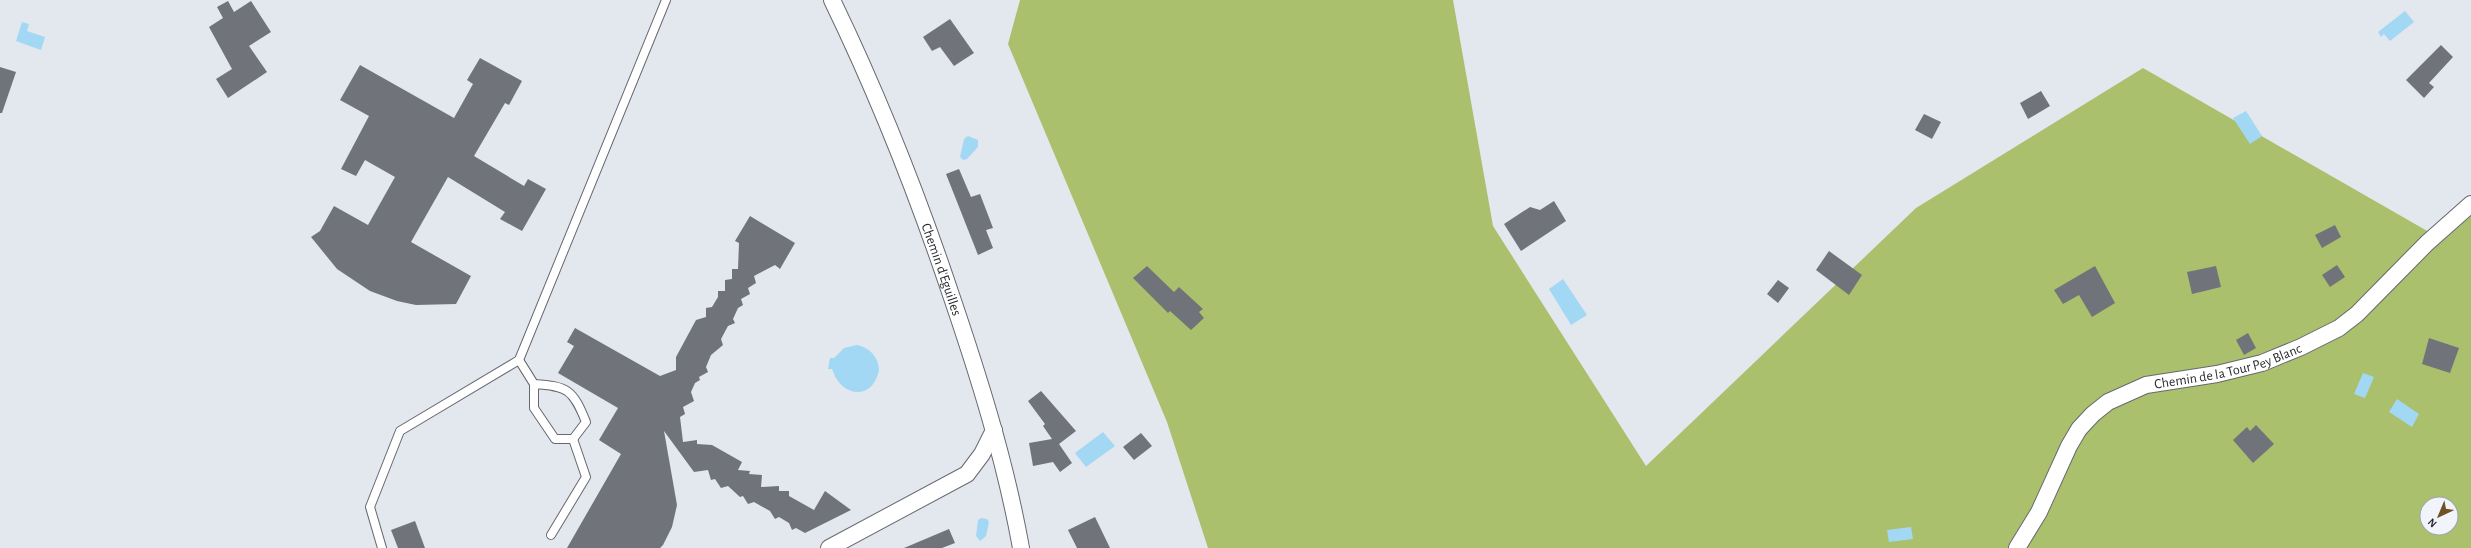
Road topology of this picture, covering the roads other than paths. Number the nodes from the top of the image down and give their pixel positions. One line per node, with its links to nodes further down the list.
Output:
1 (666, 0): 4 (lane)
2 (832, 0): 6 (street, Chemin d'Eguilles)
3 (2471, 204): 12 (street, Chemin de la Tour Pey Blanc)
4 (520, 360): 5 (lane); 9 (lane)
5 (534, 384): 7 (lane); 7 (lane)
6 (994, 430): 10 (street); 11 (street, Chemin d'Eguilles)
7 (572, 439): 8 (lane)
8 (551, 535)
9 (382, 548)
10 (829, 548)
11 (1021, 548)
12 (2018, 548)

